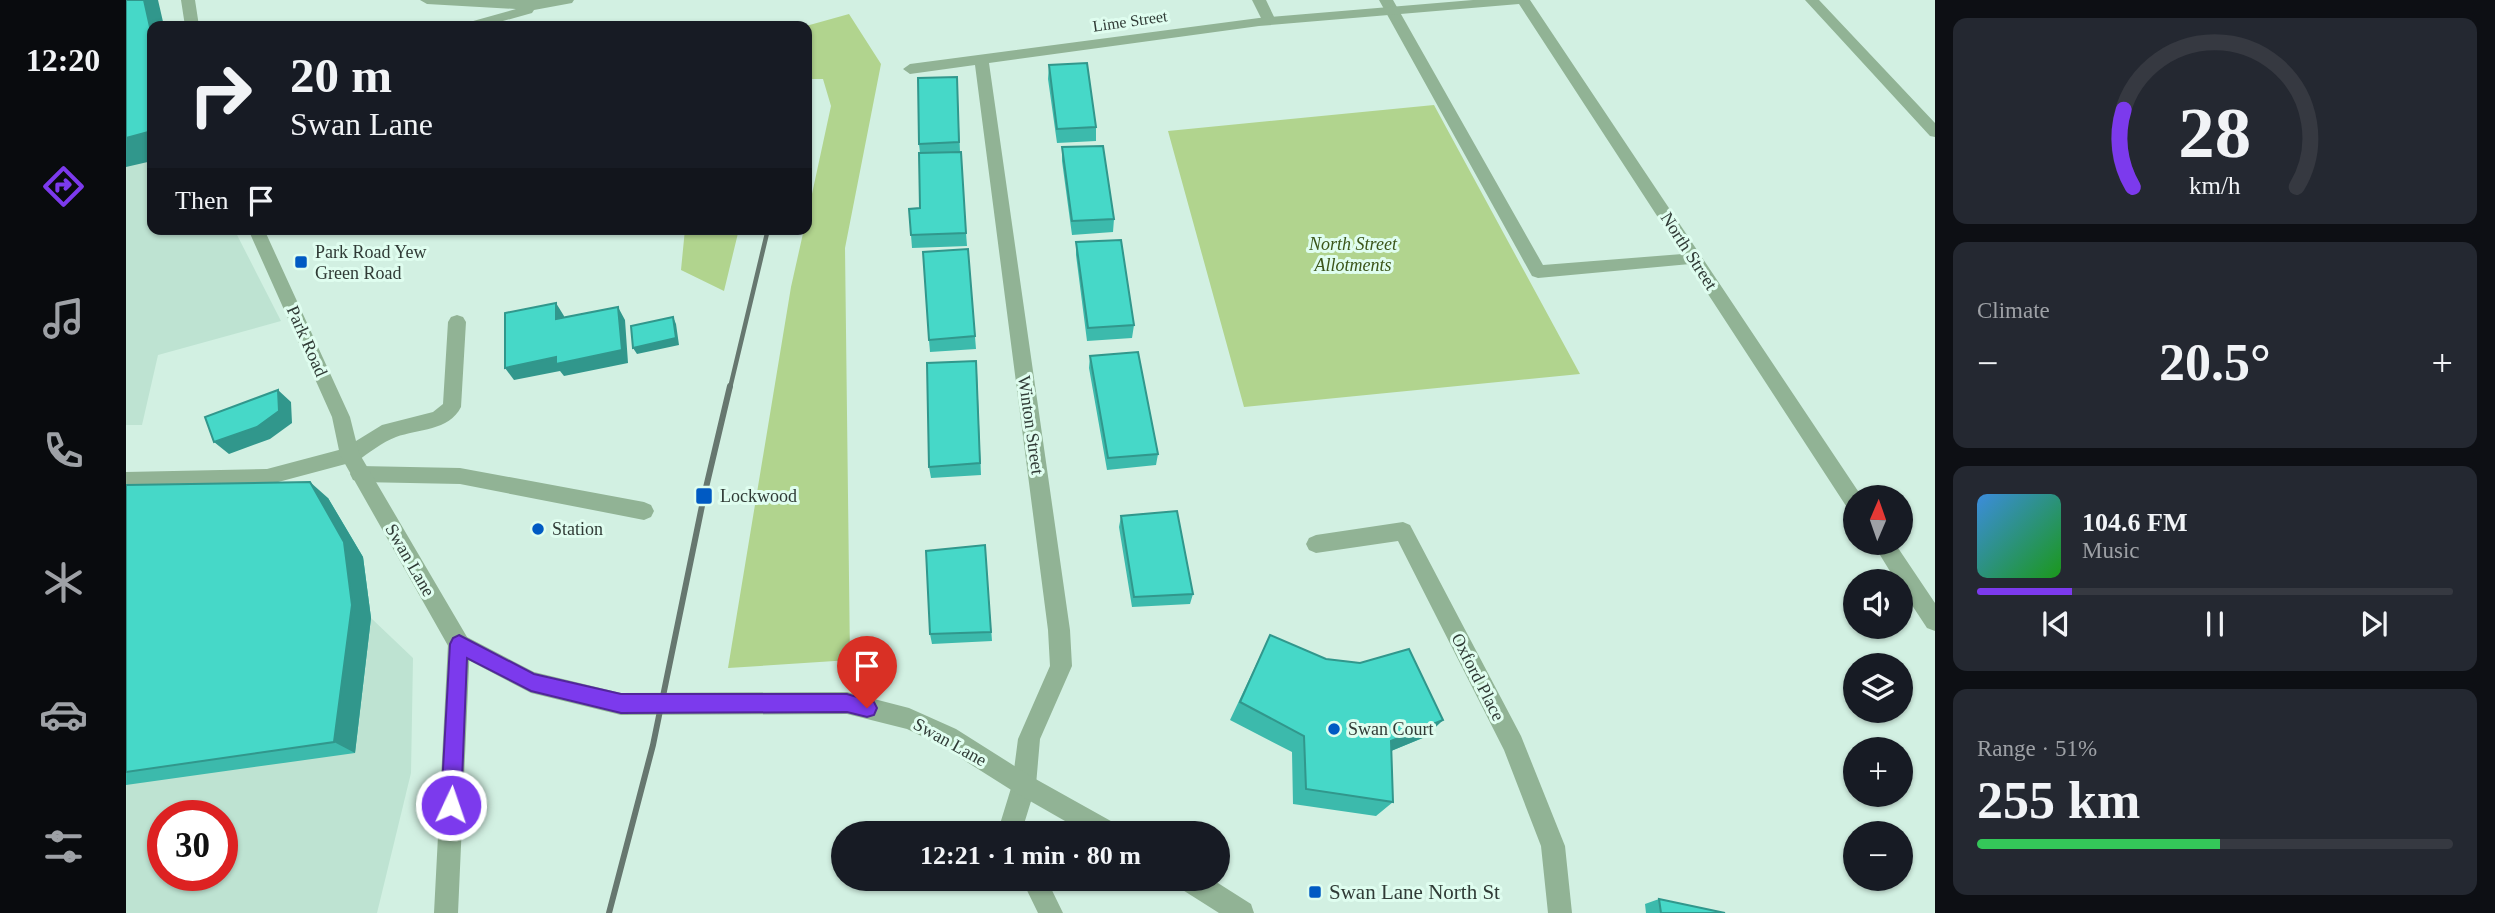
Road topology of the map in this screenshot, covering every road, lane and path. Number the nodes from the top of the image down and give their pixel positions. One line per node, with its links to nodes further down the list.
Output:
1 (188, 0): 9 (street)
2 (427, 0): 7 (street)
3 (567, 0): 7 (street)
4 (1259, 0): 11 (street)
5 (1523, 0): 8 (street, Lime Street); 16 (street, North Street)
6 (1812, 0): 14 (street)
7 (541, 6): 10 (street)
8 (1389, 6): 11 (street, Lime Street); 16 (street)
9 (191, 21)
10 (488, 21)
11 (1269, 21): 12 (street, Lime Street)
12 (981, 59): 13 (street, Lime Street); 27 (street, Winton Street)
13 (911, 69)
14 (1935, 132)
15 (259, 235): 18 (street, Park Road)
16 (1695, 259): 21 (street, North Street)
17 (457, 322): 18 (street)
18 (349, 455): 19 (street, Swan Lane); 20 (street)
19 (360, 474): 22 (street); 26 (street, Swan Lane)
20 (126, 480)
21 (1843, 485)
22 (644, 511)
23 (1316, 544): 35 (street, Oxford Place)
24 (1891, 555): 25 (street)
25 (1935, 621)
26 (459, 644): 27 (street, Swan Lane); 32 (street)
27 (1024, 785): 28 (street, Winton Street); 29 (street, Swan Lane)
28 (1013, 821)
29 (1088, 821)
30 (1040, 891): 33 (street)
31 (1207, 891): 34 (street)
32 (446, 913)
33 (1051, 913)
34 (1242, 913)
35 (1560, 913)

